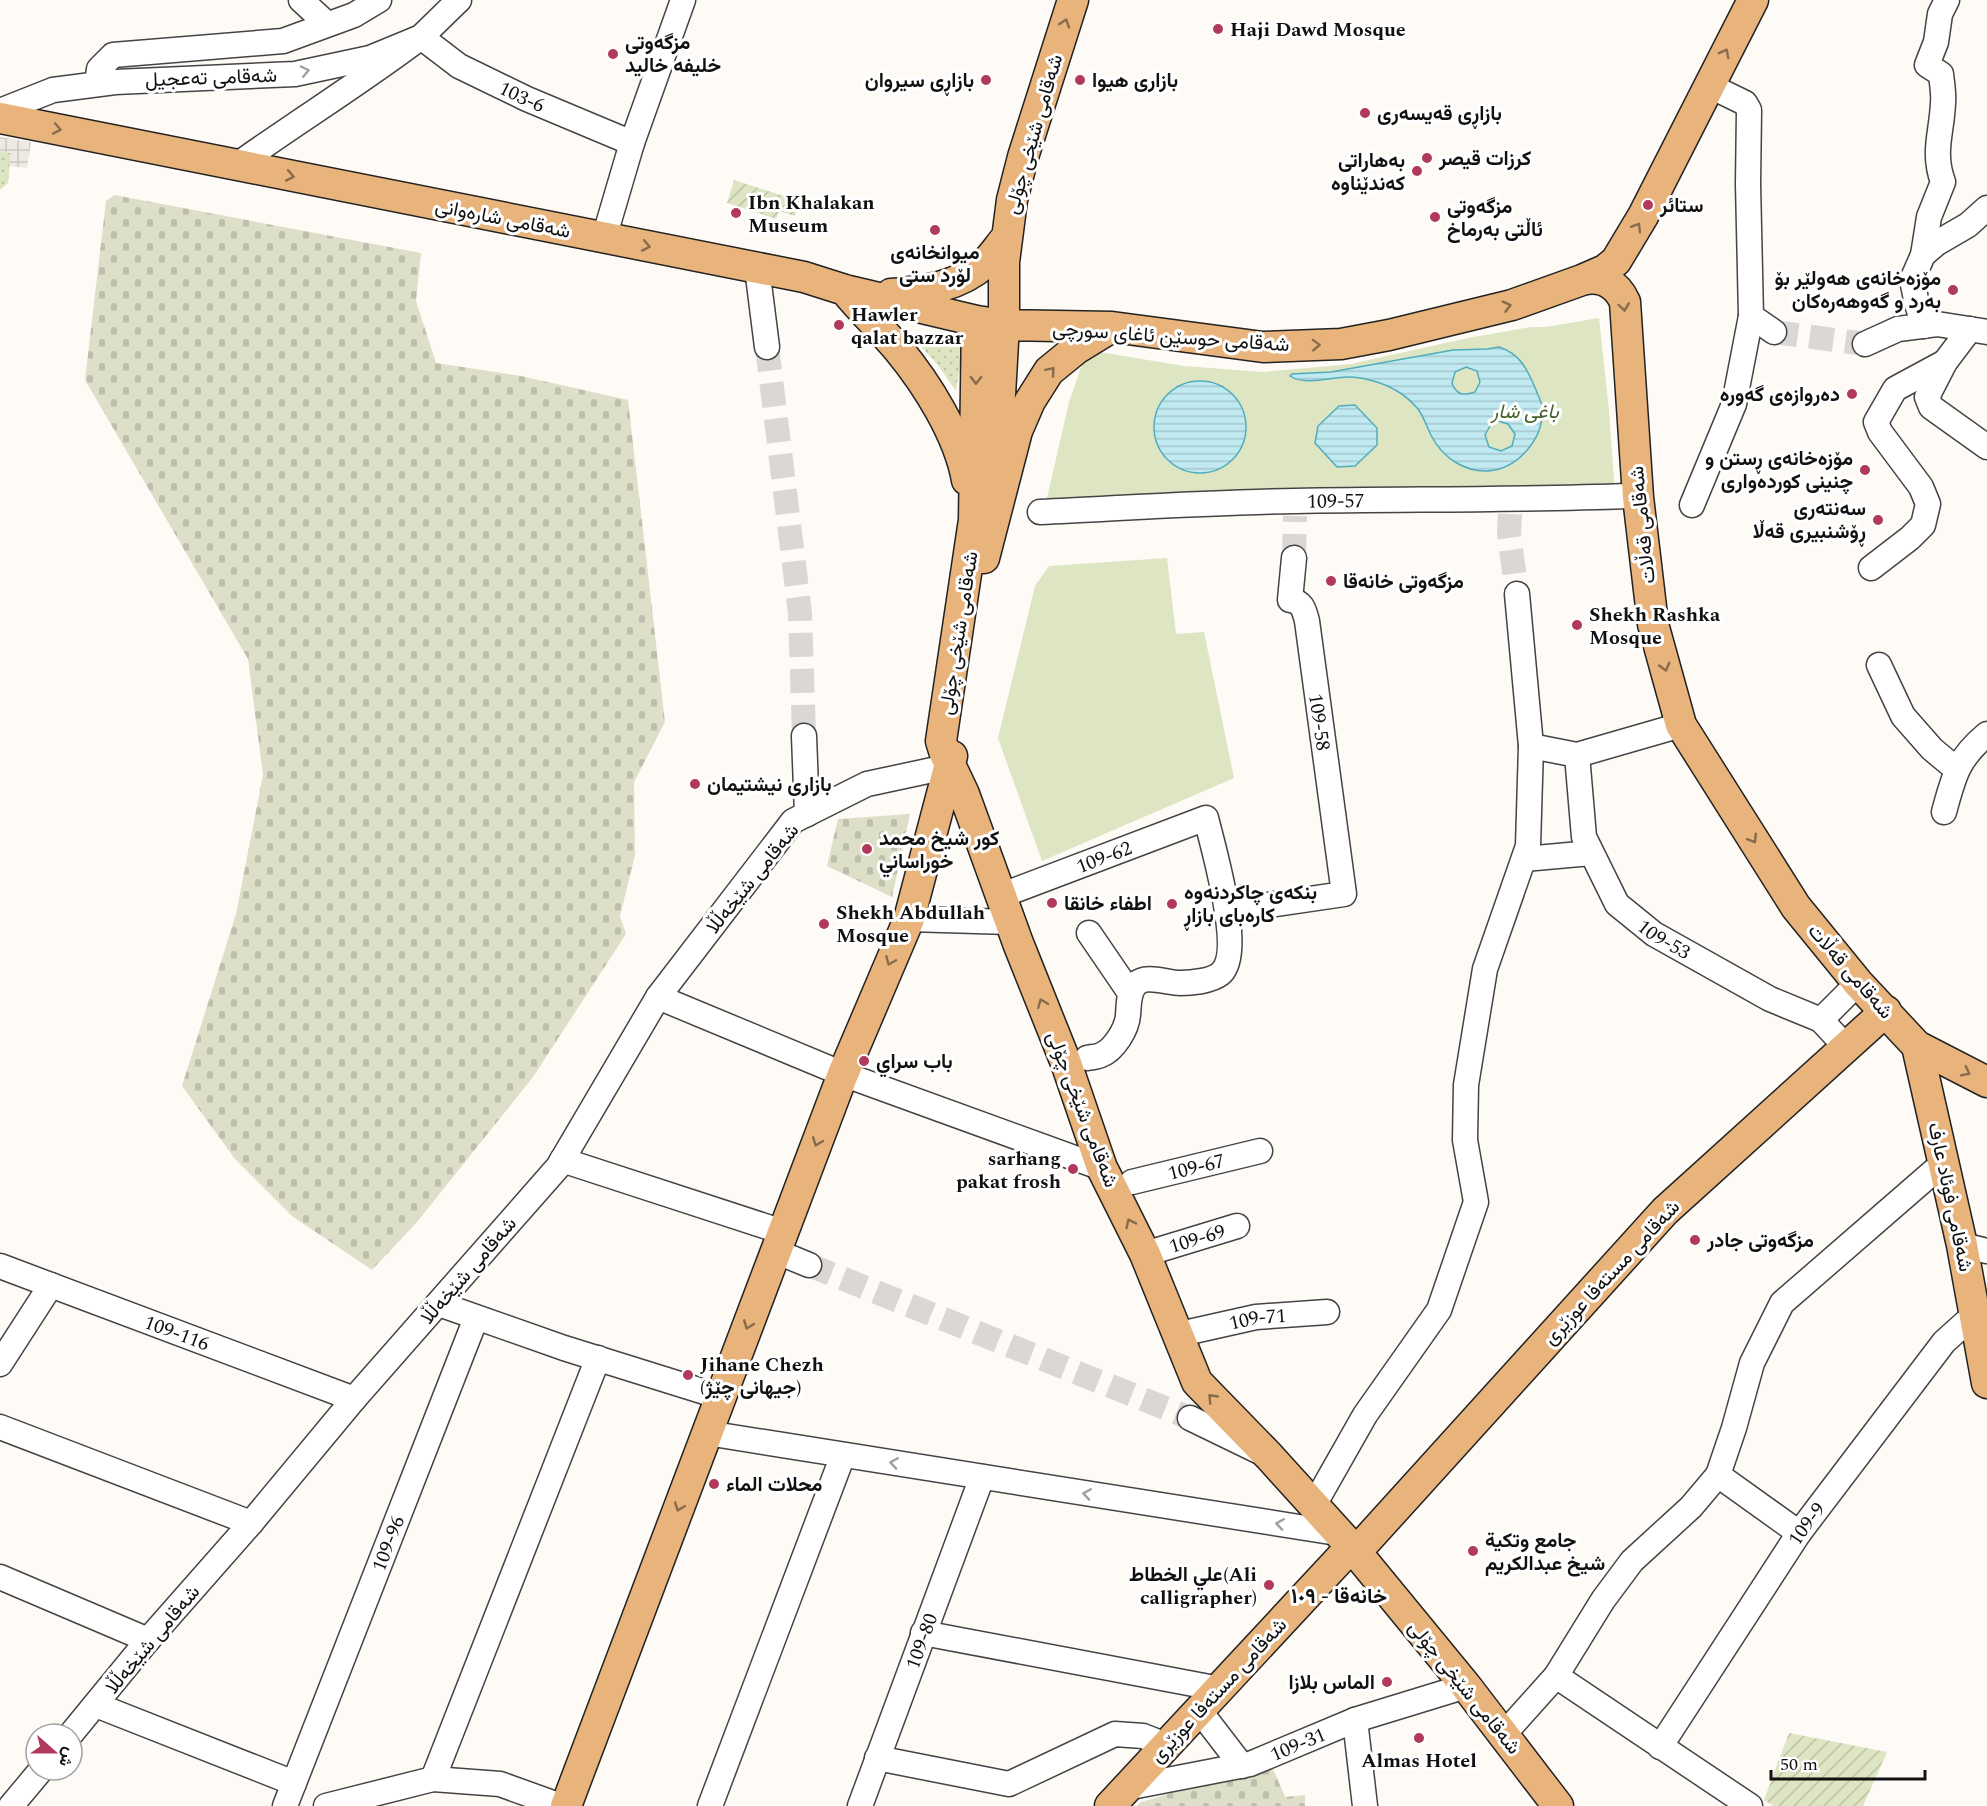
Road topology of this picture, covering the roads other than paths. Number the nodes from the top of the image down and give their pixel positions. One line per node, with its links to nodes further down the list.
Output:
1 (300, 0): 8 (street)
2 (379, 0): 8 (street)
3 (459, 0): 9 (street, شەقامی تەعجیل)
4 (683, 0): 14 (street)
5 (1072, 0): 18 (main road, شەقامی شێخی چۆلی, one-way to 5)
6 (1753, 0): 11 (main road, one-way to 6)
7 (1947, 0): 19 (street)
8 (327, 24): 10 (street)
9 (421, 37): 10 (street, شەقامی تەعجیل, one-way to 9); 14 (street, 103-6); 15 (street, شەقامی تەعجیل)
10 (97, 84): 12 (street, شەقامی تەعجیل)
11 (1708, 85): 21 (main road, one-way to 11); 23 (street)
12 (0, 111)
13 (0, 118): 15 (main road, شەقامی شارەوانی, one-way to 15)
14 (632, 143): 17 (street)
15 (237, 165): 17 (main road, شەقامی شارەوانی, one-way to 17)
16 (1987, 208): 19 (street)
17 (604, 238): 20 (main road, شەقامی شارەوانی, one-way to 20)
18 (1006, 238): 22 (main road); 24 (main road, شەقامی شێخی چۆلی)
19 (1923, 255): 25 (street)
20 (757, 268): 22 (main road, شەقامی شارەوانی); 30 (street)
21 (1582, 280): 26 (main road, شەقامی حوسێن ئاغای سورچی, one-way to 21); 41 (main road, شەقامی قەڵات, one-way to 41)
22 (857, 293): 24 (main road, شەقامی شارەوانی); 36 (main road)
23 (1751, 316): 28 (street); 34 (street)
24 (991, 323): 26 (main road, شەقامی حوسێن ئاغای سورچی); 36 (main road, شەقامی شێخی چۆلی)
25 (1924, 326): 27 (street); 29 (street)
26 (1112, 327): 36 (main road, one-way to 26)
27 (1978, 331): 31 (street)
28 (1774, 332)
29 (1865, 344)
30 (767, 346)
31 (1945, 362): 32 (street); 38 (street)
32 (1987, 447)
33 (1631, 496): 35 (street, 109-57)
34 (1692, 505)
35 (1040, 512)
36 (984, 521): 46 (main road)
37 (1294, 558): 53 (street, 109-58)
38 (1871, 568)
39 (1517, 594): 44 (street)
40 (1879, 665): 47 (street)
41 (1681, 724): 45 (street); 56 (main road, شەقامی قەڵات, one-way to 56)
42 (1987, 734): 47 (street)
43 (804, 736): 49 (street)
44 (1531, 746): 45 (street); 51 (street)
45 (1577, 755): 50 (street, 109-53)
46 (951, 766): 49 (street, شەقامی شێخەڵڵا); 52 (main road, شەقامی شێخی چۆلی); 54 (main road)
47 (1956, 769): 48 (street)
48 (1944, 812)
49 (807, 814): 58 (street, شەقامی شێخەڵڵا)
50 (1591, 853): 51 (street); 60 (street, 109-53)
51 (1524, 859): 95 (street)
52 (1005, 909): 53 (street, 109-62); 54 (street, 109-62); 68 (main road, شەقامی شێخی چۆلی, one-way to 52)
53 (1227, 911): 57 (street)
54 (909, 919): 64 (main road, one-way to 64)
55 (1089, 933): 57 (street)
56 (1858, 983): 59 (main road, شەقامی قەڵات); 60 (street)
57 (1130, 993): 63 (street)
58 (658, 997): 64 (street); 67 (street, شەقامی شێخەڵڵا)
59 (1886, 1011): 61 (main road, شەقامی قەڵات); 62 (main road, شەقامی مستەفا عوزێری)
60 (1821, 1020): 62 (street, 109-53)
61 (1917, 1046): 65 (main road, شەقامی قەڵات, one-way to 65); 73 (main road, شەقامی فوئاد عارف)
62 (1847, 1048): 98 (main road, شەقامی مستەفا عوزێری)
63 (1088, 1058)
64 (843, 1074): 68 (street); 72 (main road, one-way to 72)
65 (1987, 1082)
66 (1260, 1151): 70 (street, 109-67)
67 (562, 1160): 72 (street); 78 (street, شەقامی شێخەڵڵا)
68 (1102, 1168): 92 (main road, شەقامی شێخی چۆلی, one-way to 68)
69 (1934, 1171): 93 (street)
70 (1132, 1182)
71 (1237, 1226): 74 (street, 109-69)
72 (779, 1241): 75 (street); 86 (main road, one-way to 86)
73 (1975, 1248): 80 (main road, شەقامی فوئاد عارف)
74 (1155, 1251)
75 (809, 1265)
76 (0, 1266): 77 (street, 109-116)
77 (51, 1286): 84 (street); 87 (street, 109-116)
78 (439, 1304): 81 (street); 87 (street, شەقامی شێخەڵڵا)
79 (1327, 1312): 82 (street, 109-71)
80 (1974, 1315): 85 (main road, شەقامی فوئاد عارف); 97 (street, 109-9)
81 (476, 1318): 83 (street); 116 (street, 109-96)
82 (1189, 1332)
83 (598, 1358): 86 (street); 114 (street)
84 (0, 1364)
85 (1987, 1383)
86 (721, 1397): 90 (main road)
87 (354, 1400): 96 (street, شەقامی شێخەڵڵا)
88 (1190, 1418): 92 (street)
89 (0, 1427): 96 (street)
90 (706, 1433): 91 (street); 122 (main road, one-way to 122)
91 (843, 1455): 94 (street, one-way to 91); 123 (street)
92 (1269, 1456): 95 (main road, شەقامی شێخی چۆلی)
93 (1718, 1475): 97 (street); 102 (street)
94 (982, 1477): 98 (street, one-way to 94); 100 (street, 109-80)
95 (1314, 1505): 98 (main road, شەقامی شێخی چۆلی)
96 (251, 1523): 101 (street, شەقامی شێخەڵڵا)
97 (1799, 1533): 111 (street, 109-9)
98 (1348, 1544): 103 (main road, شەقامی شێخی چۆلی); 104 (main road, شەقامی مستەفا عوزێری)
99 (0, 1577): 101 (street)
100 (923, 1634): 104 (street); 112 (street, 109-80)
101 (148, 1640): 105 (street, شەقامی شێخەڵڵا)
102 (1556, 1676): 109 (street); 111 (street)
103 (1466, 1686): 107 (street, 109-31); 109 (main road, شەقامی شێخی چۆلی)
104 (1220, 1689): 106 (main road, شەقامی مستەفا عوزێری)
105 (96, 1705): 108 (street, شەقامی شێخەڵڵا); 116 (street)
106 (1199, 1710): 110 (main road, شەقامی مستەفا عوزێری); 113 (street)
107 (1355, 1720): 113 (street, 109-31); 125 (street)
108 (81, 1722)
109 (1504, 1734): 126 (main road, شەقامی شێخی چۆلی)
110 (1166, 1745): 112 (street); 117 (main road, شەقامی مستەفا عوزێری)
111 (1660, 1747): 127 (street)
112 (877, 1758): 124 (street, 109-80)
113 (1242, 1766): 117 (street, 109-31)
114 (433, 1779): 120 (street); 121 (street)
115 (31, 1782): 118 (street)
116 (294, 1783): 119 (street, 109-96)
117 (1118, 1797)
118 (11, 1806)
119 (285, 1806)
120 (326, 1806)
121 (561, 1806)
122 (566, 1806)
123 (710, 1806)
124 (860, 1806)
125 (1365, 1806)
126 (1558, 1806)
127 (1750, 1806)

